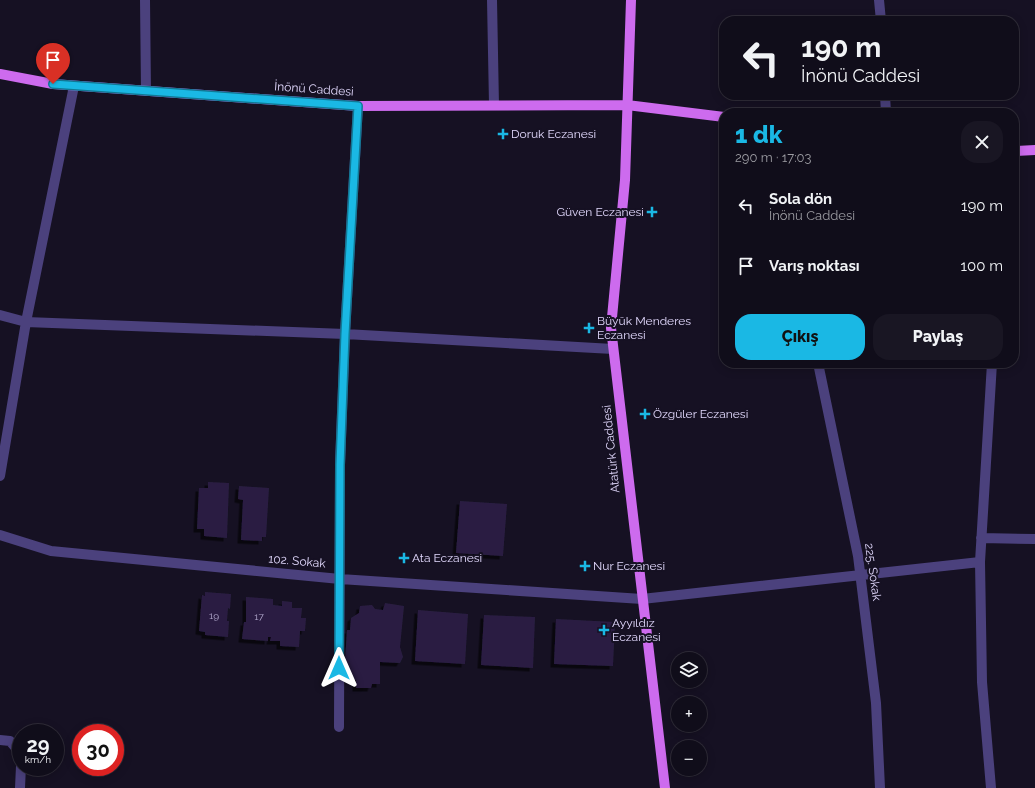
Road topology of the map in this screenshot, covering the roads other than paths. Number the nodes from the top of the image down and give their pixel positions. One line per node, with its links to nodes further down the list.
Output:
1 (145, 0): 8 (street)
2 (492, 0): 9 (street)
3 (631, 0): 10 (main road, Atatürk Caddesi)
4 (879, 0): 5 (street)
5 (880, 16)
6 (0, 74): 7 (main road, İnönü Caddesi)
7 (74, 86): 8 (main road, İnönü Caddesi); 16 (street)
8 (146, 91): 11 (main road, İnönü Caddesi)
9 (494, 105): 10 (main road, İnönü Caddesi); 11 (main road, İnönü Caddesi)
10 (627, 105): 12 (main road, İnönü Caddesi); 18 (main road, Atatürk Caddesi)
11 (358, 106): 17 (street)
12 (719, 116)
13 (1019, 150): 14 (main road)
14 (1035, 150)
15 (0, 315): 16 (street)
16 (26, 322): 17 (street); 21 (street)
17 (345, 334): 18 (street); 27 (street)
18 (613, 349): 28 (main road, Atatürk Caddesi)
19 (819, 368): 26 (street, 225. Sokak)
20 (992, 368): 23 (street)
21 (0, 476)
22 (0, 536): 27 (street, 102. Sokak)
23 (981, 538): 24 (street); 25 (street)
24 (1035, 539)
25 (980, 562): 26 (street, 102. Sokak); 36 (street)
26 (860, 575): 28 (street, 102. Sokak); 35 (street, 225. Sokak)
27 (340, 578): 28 (street, 102. Sokak); 29 (street)
28 (642, 599): 34 (main road, Atatürk Caddesi)
29 (339, 727)
30 (0, 740): 31 (street)
31 (12, 744)
32 (21, 776): 33 (street)
33 (20, 788)
34 (665, 788)
35 (880, 788)
36 (991, 788)

